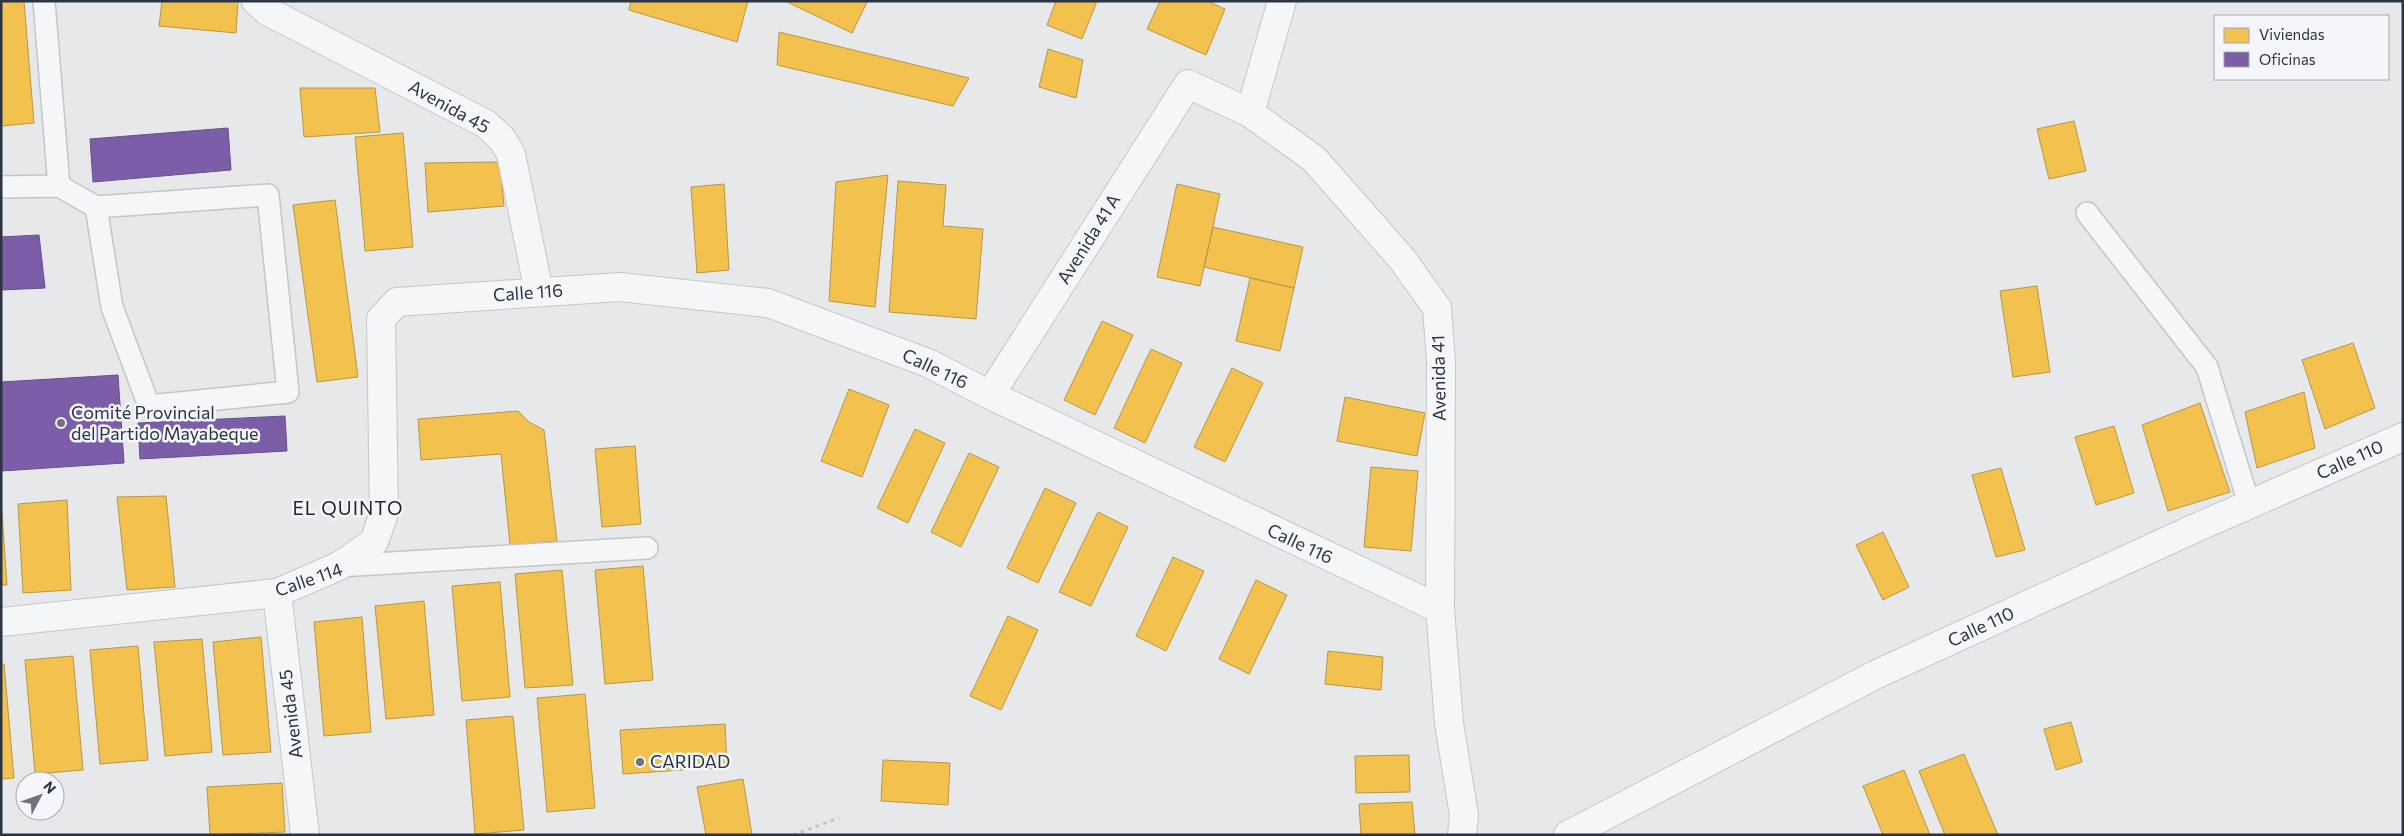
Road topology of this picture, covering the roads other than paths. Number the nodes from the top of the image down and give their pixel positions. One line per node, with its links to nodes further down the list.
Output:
1 (44, 1): 6 (lane)
2 (256, 1): 10 (street, Avenida 45)
3 (1282, 1): 5 (street)
4 (1188, 84): 5 (street, Avenida 41); 11 (street, Avenida 41 A)
5 (1250, 113): 17 (street, Avenida 41)
6 (59, 186): 7 (lane); 8 (lane)
7 (1, 187)
8 (96, 207): 8 (lane)
9 (2087, 213): 13 (lane)
10 (540, 292): 11 (street, Calle 116); 15 (street, Calle 116)
11 (990, 395): 17 (street, Calle 116)
12 (2403, 437): 13 (street, Calle 110)
13 (2249, 504): 21 (street, Calle 110)
14 (647, 548): 15 (lane, Calle 114)
15 (339, 566): 16 (street, Calle 114)
16 (277, 593): 18 (street, Calle 114); 19 (street, Avenida 45)
17 (1440, 609): 20 (street, Avenida 41)
18 (1, 622)
19 (305, 835)
20 (1462, 835)
21 (1568, 835)

